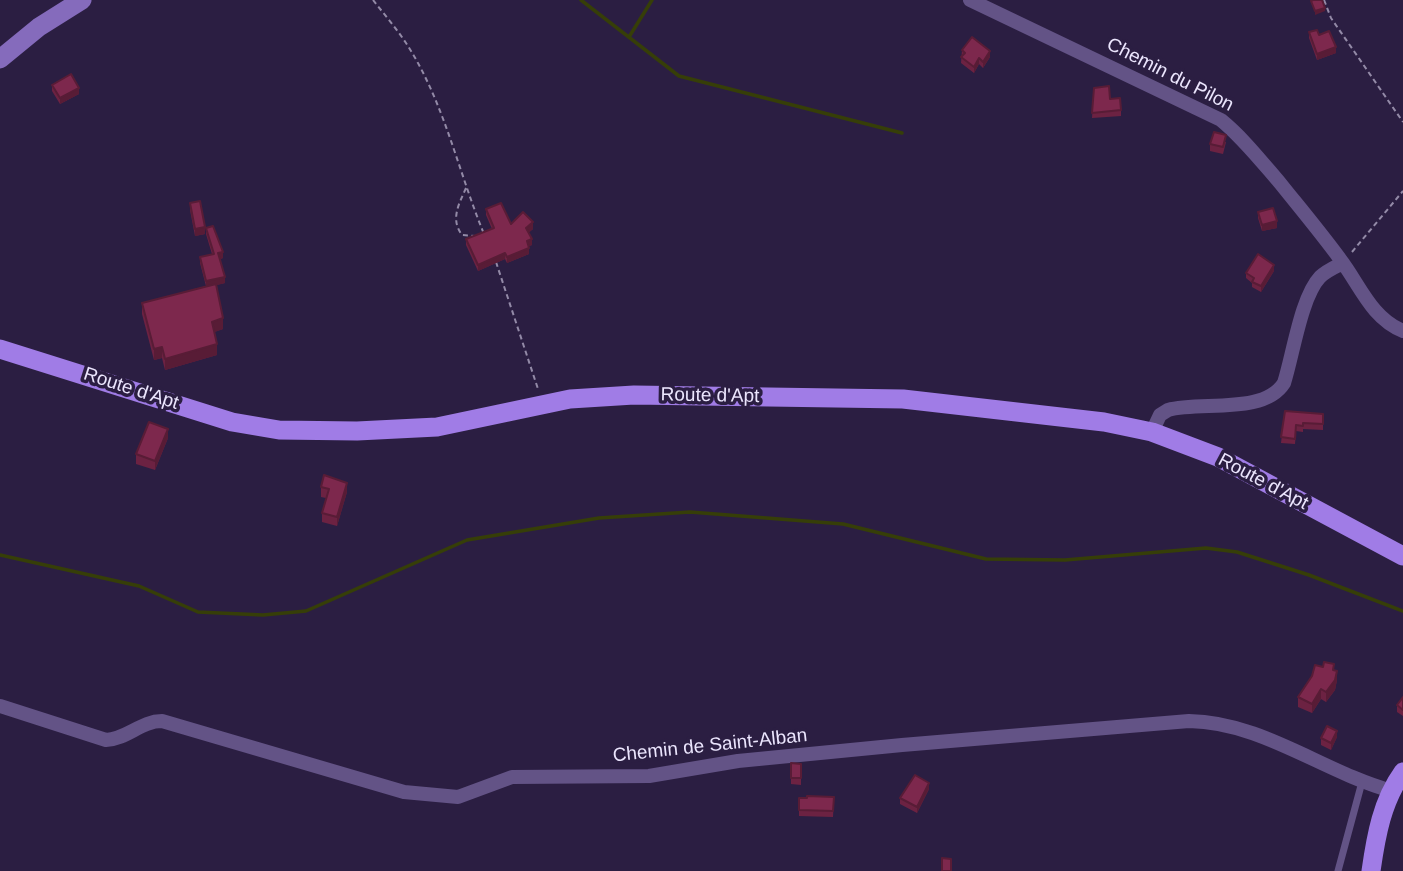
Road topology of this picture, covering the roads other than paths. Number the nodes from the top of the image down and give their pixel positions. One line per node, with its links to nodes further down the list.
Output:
1 (82, 0): 3 (main road)
2 (970, 0): 4 (street, Chemin du Pilon)
3 (0, 59)
4 (1343, 263): 5 (street, Chemin du Pilon); 7 (street)
5 (1403, 331)
6 (0, 349): 7 (main road, Route d'Apt)
7 (1152, 432): 8 (main road, Route d'Apt)
8 (1403, 556)
9 (0, 706): 11 (street, Chemin de Saint-Alban)
10 (1403, 772): 12 (main road)
11 (1362, 782): 12 (street, Chemin de Saint-Alban); 13 (lane)
12 (1392, 791): 14 (main road)
13 (1338, 871)
14 (1371, 871)

